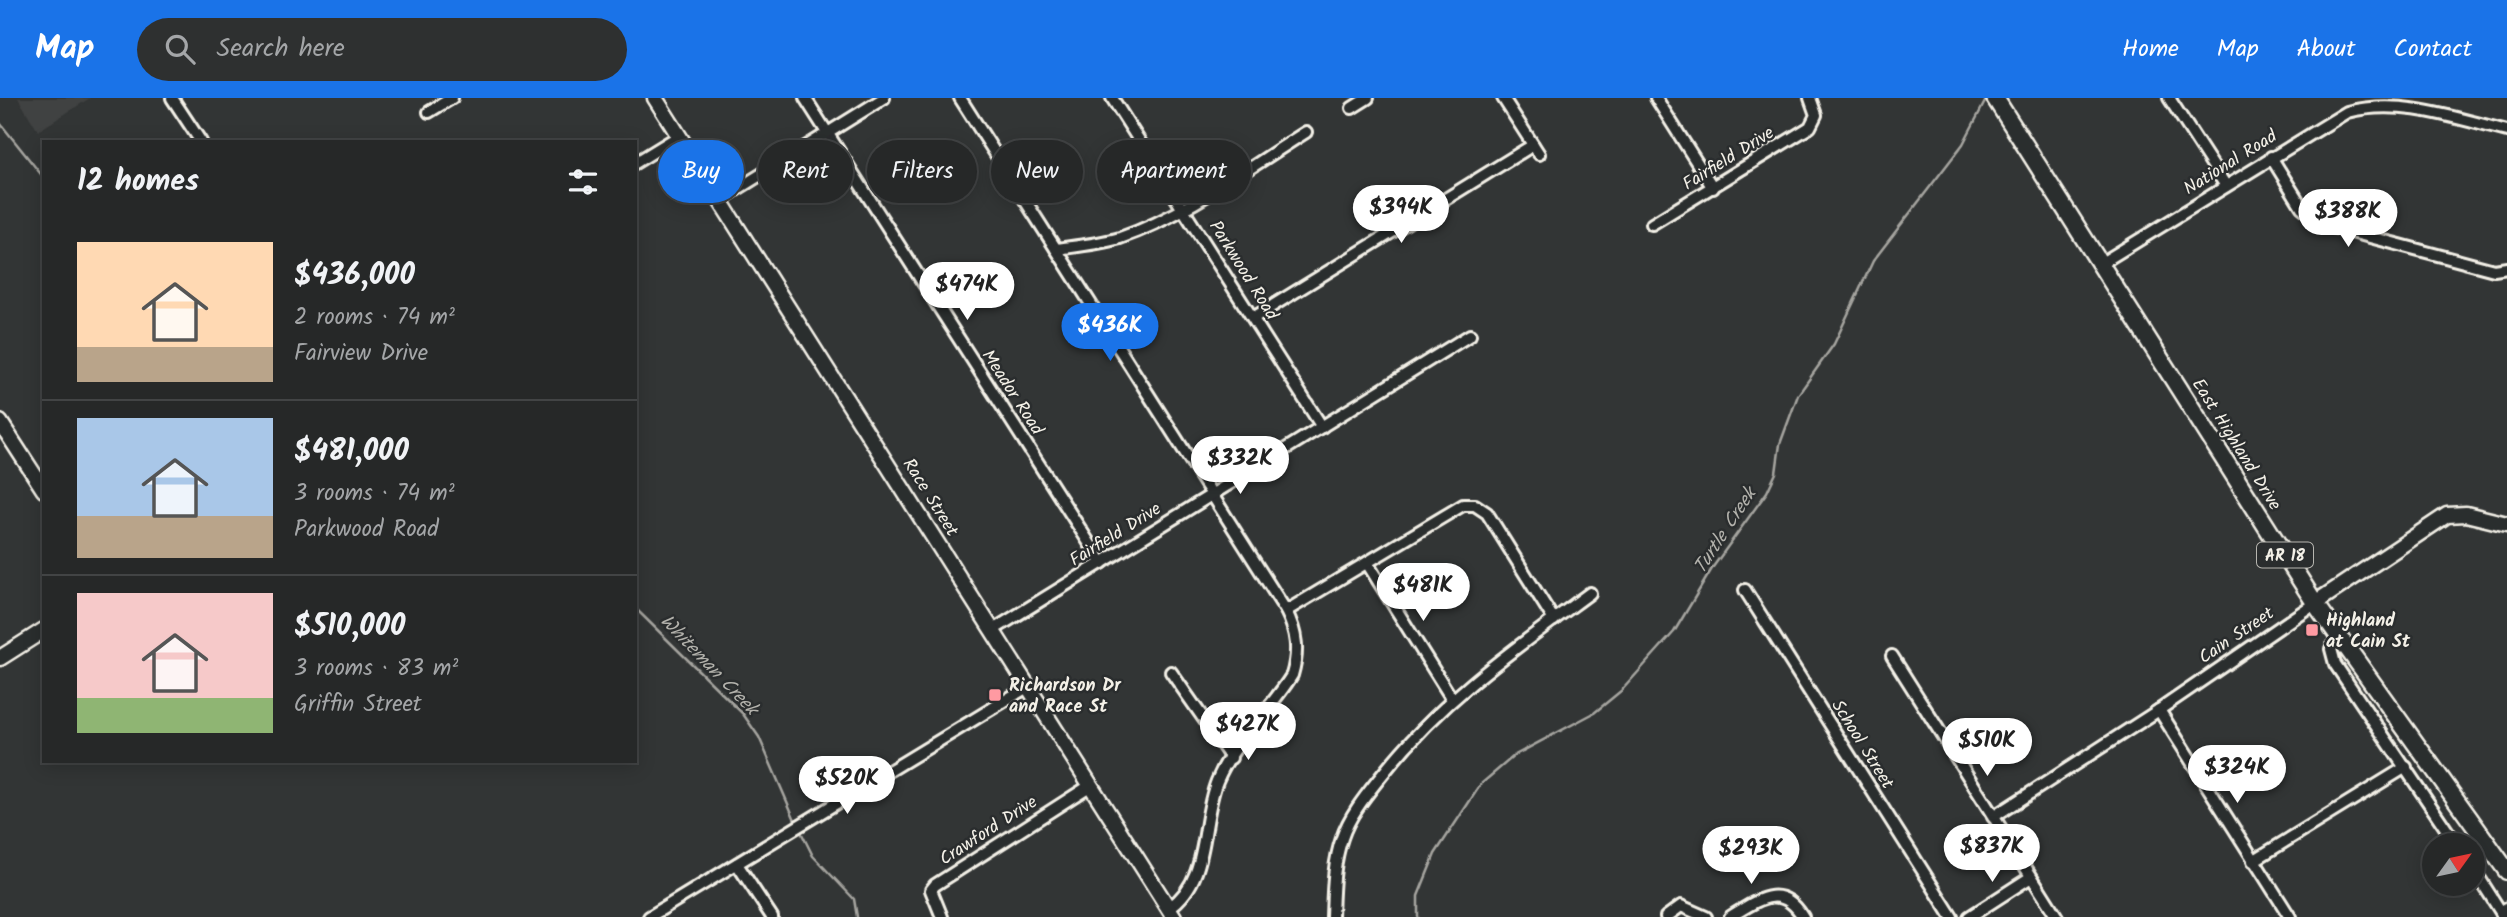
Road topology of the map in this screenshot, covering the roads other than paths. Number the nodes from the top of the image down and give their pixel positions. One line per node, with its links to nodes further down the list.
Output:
1 (172, 98): 21 (street)
2 (452, 98): 16 (street)
3 (655, 98): 20 (street, Race Street)
4 (805, 98): 19 (street, Meador Road)
5 (884, 98): 19 (street)
6 (960, 98): 31 (street)
7 (1114, 98): 29 (street, Parkwood Road)
8 (1368, 98): 15 (street)
9 (1503, 98): 34 (street)
10 (1656, 98): 27 (street)
11 (1810, 98): 27 (street, Fairfield Drive)
12 (2169, 98): 26 (street)
13 (2369, 102): 17 (street, National Road); 23 (street, National Road)
14 (1999, 103): 32 (main road, East Highland Drive / AR 18)
15 (1352, 108)
16 (429, 112)
17 (2507, 131)
18 (1306, 132): 29 (street)
19 (827, 133): 25 (street); 41 (street, Meador Road)
20 (679, 135): 22 (street, Race Street); 24 (street)
21 (200, 140)
22 (682, 140)
23 (2271, 157): 26 (street, National Road); 33 (street)
24 (637, 162)
25 (744, 185)
26 (2226, 186): 32 (street, National Road)
27 (1713, 188): 30 (street, Fairfield Drive)
28 (722, 203): 48 (street, Race Street)
29 (1183, 208): 31 (street); 34 (street, Parkwood Road)
30 (1652, 224)
31 (1056, 249): 39 (street)
32 (2100, 264): 45 (main road, East Highland Drive / AR 18)
33 (2507, 268)
34 (1253, 318): 37 (street, Parkwood Road)
35 (1470, 335): 37 (street, Fairfield Drive)
36 (0, 422): 38 (street)
37 (1322, 427): 39 (street, Fairfield Drive)
38 (42, 487)
39 (1212, 495): 41 (street, Fairfield Drive); 46 (street)
40 (2507, 524): 45 (street, Cain Street)
41 (1102, 563): 48 (street, Fairfield Drive)
42 (1367, 563): 46 (street); 47 (street); 55 (street)
43 (1745, 590): 77 (street, School Street)
44 (1590, 593): 47 (street)
45 (2315, 603): 50 (main road, East Highland Drive / AR 18); 56 (street, Cain Street)
46 (1286, 611): 57 (street)
47 (1554, 620): 55 (street)
48 (993, 630): 54 (street, Race Street)
49 (42, 631): 52 (street)
50 (2339, 635): 58 (street); 64 (main road, East Highland Drive / AR 18)
51 (1892, 656): 60 (street)
52 (0, 658)
53 (1171, 672): 57 (street)
54 (1029, 686): 59 (street, Race Street); 63 (street)
55 (1452, 699): 72 (street)
56 (2160, 710): 60 (street, Cain Street); 62 (street)
57 (1231, 758): 68 (street)
58 (2406, 767): 61 (street); 62 (street)
59 (1091, 785): 68 (street, Race Street); 71 (street, Crawford Drive)
60 (1993, 817): 65 (street)
61 (2449, 833)
62 (2253, 861): 80 (street)
63 (737, 864): 69 (street); 70 (street)
64 (2507, 871)
65 (2031, 877): 78 (street); 79 (street)
66 (2485, 887): 81 (street)
67 (2507, 910): 81 (street)
68 (1172, 913)
69 (649, 917)
70 (772, 917)
71 (942, 917)
72 (1332, 917)
73 (1666, 917): 74 (street)
74 (1706, 917)
75 (1730, 917): 76 (street)
76 (1803, 917)
77 (1952, 917)
78 (1969, 917)
79 (2057, 917)
80 (2290, 917)
81 (2504, 917)

